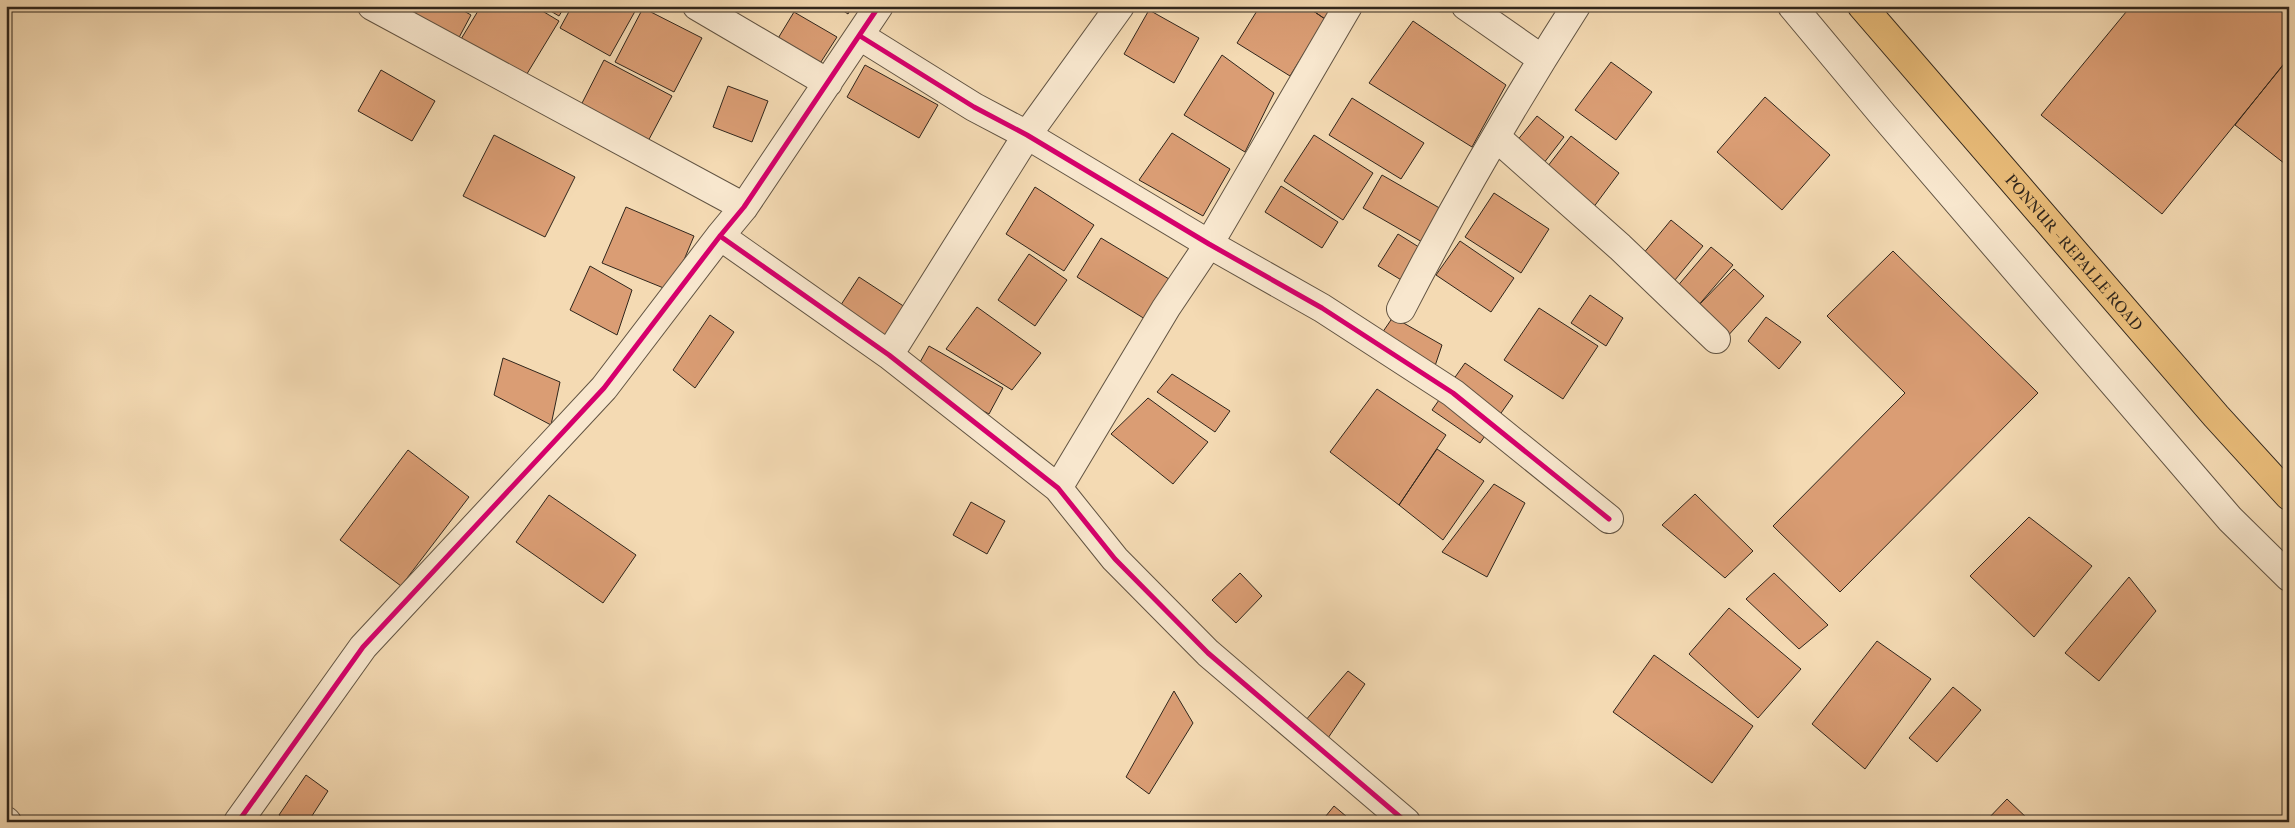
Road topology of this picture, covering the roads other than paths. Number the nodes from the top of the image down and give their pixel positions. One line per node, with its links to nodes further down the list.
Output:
1 (372, 6): 15 (street)
2 (697, 6): 12 (street)
3 (879, 6): 10 (street)
4 (1120, 6): 13 (street)
5 (1348, 6): 17 (street)
6 (1466, 6): 11 (street)
7 (1576, 6): 11 (street)
8 (1792, 6): 24 (street)
9 (1862, 6): 22 (main road, PONNUR - REPALLE ROAD)
10 (860, 36): 12 (street); 13 (street)
11 (1542, 59): 14 (street)
12 (828, 83): 15 (street)
13 (1027, 135): 17 (street); 20 (street)
14 (1497, 138): 18 (street); 19 (street)
15 (744, 207): 16 (street)
16 (720, 236): 20 (street); 25 (street)
17 (1209, 244): 21 (street); 23 (street)
18 (1400, 309)
19 (1716, 339)
20 (889, 354): 21 (street)
21 (1058, 488): 26 (street)
22 (2289, 496)
23 (1609, 520)
24 (2289, 577)
25 (238, 822)
26 (1406, 822)

